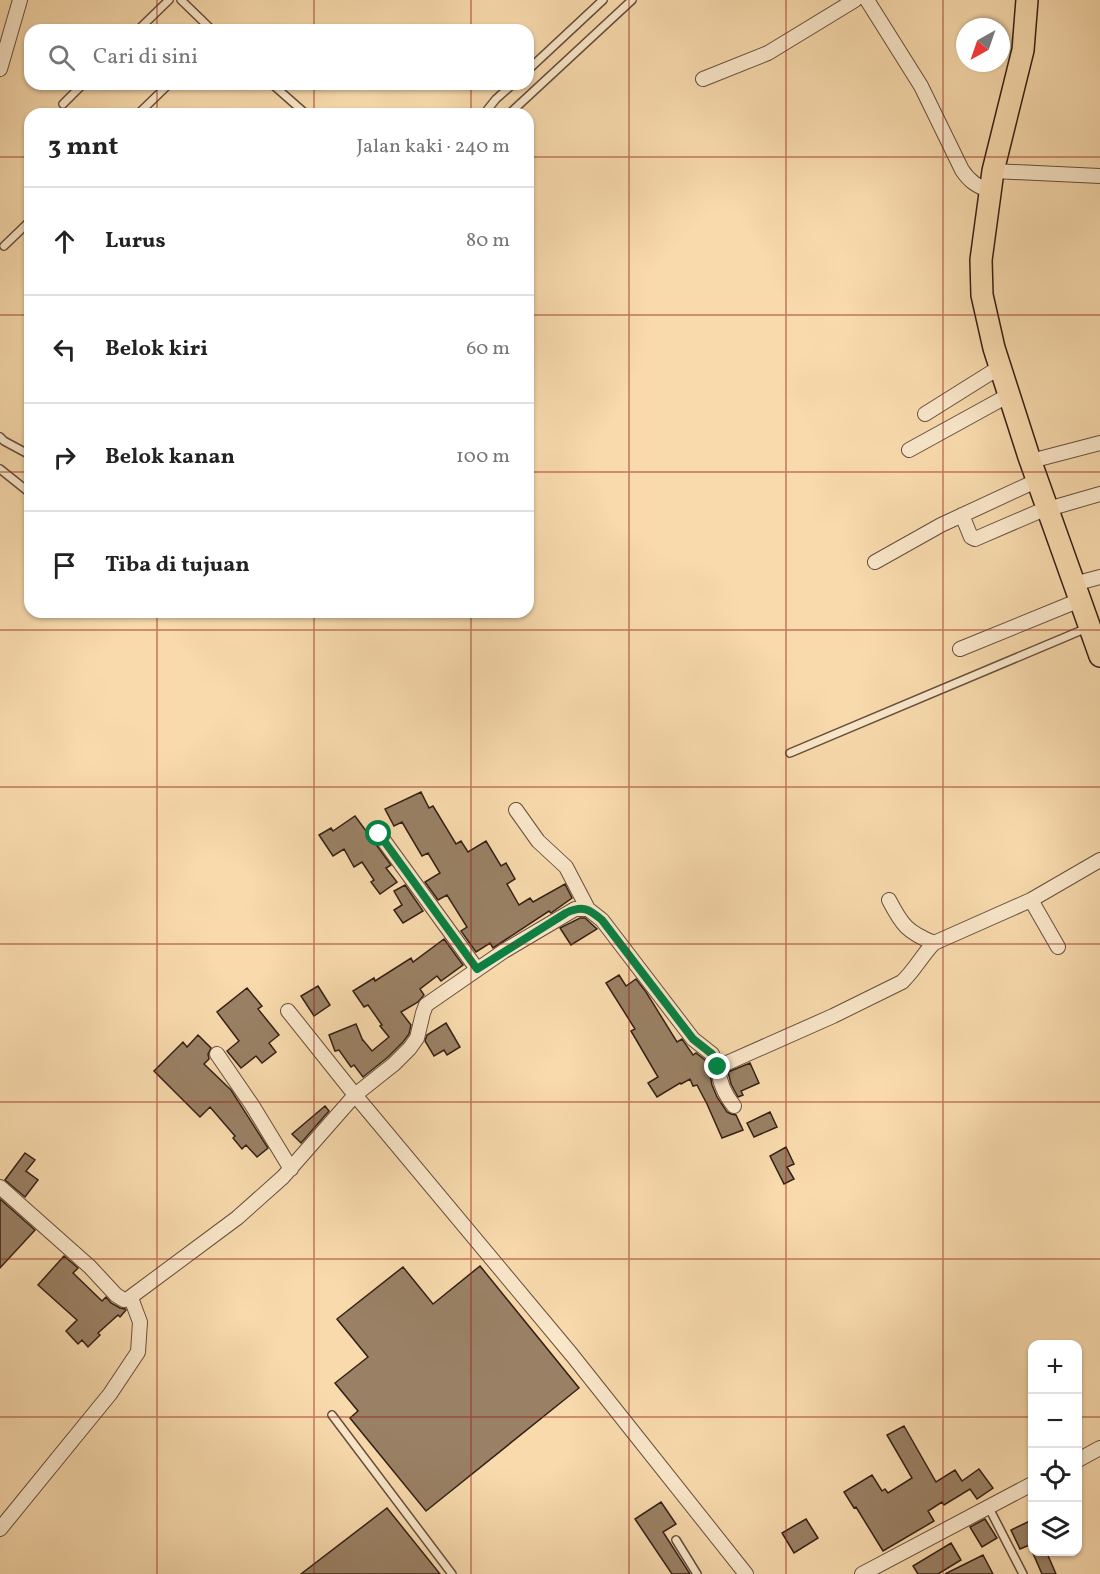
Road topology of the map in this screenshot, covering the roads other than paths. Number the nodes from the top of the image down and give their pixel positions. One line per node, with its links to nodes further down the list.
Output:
1 (20, 0): 12 (street)
2 (169, 0): 9 (lane)
3 (181, 0): 10 (lane)
4 (603, 0): 11 (lane)
5 (632, 0): 22 (lane)
6 (855, 0): 13 (street)
7 (867, 0): 24 (street)
8 (1027, 0): 24 (main road)
9 (144, 24)
10 (206, 24)
11 (534, 64)
12 (0, 69)
13 (703, 79)
14 (77, 90): 18 (lane)
15 (163, 90): 19 (lane)
16 (279, 90): 20 (lane)
17 (506, 90): 21 (lane)
18 (63, 104)
19 (144, 108)
20 (299, 108)
21 (489, 108)
22 (516, 108)
23 (1100, 176): 24 (street)
24 (992, 181): 27 (main road)
25 (24, 227): 26 (lane)
26 (4, 246)
27 (1000, 367): 28 (main road); 29 (street)
28 (1009, 395): 32 (street); 35 (main road)
29 (925, 414)
30 (1, 442): 33 (lane)
31 (1100, 443): 35 (street)
32 (909, 450)
33 (24, 452)
34 (0, 469): 36 (lane)
35 (1034, 470): 38 (main road); 39 (street)
36 (24, 488)
37 (1100, 494): 38 (street)
38 (1047, 508): 39 (street); 42 (main road)
39 (962, 515): 40 (street)
40 (875, 562)
41 (1100, 577): 42 (street)
42 (1077, 592): 43 (main road); 44 (street)
43 (1089, 627): 45 (main road); 46 (lane)
44 (960, 649)
45 (1100, 656)
46 (790, 753)
47 (516, 810): 52 (street)
48 (379, 834): 55 (street)
49 (1100, 860): 51 (street)
50 (889, 900): 53 (street)
51 (1032, 900): 53 (street); 54 (street)
52 (588, 909): 55 (street); 58 (street)
53 (934, 943): 58 (street)
54 (1058, 947)
55 (477, 969): 59 (street)
56 (288, 1011): 59 (street)
57 (217, 1054): 61 (street)
58 (718, 1067): 60 (street)
59 (355, 1095): 61 (street); 73 (street)
60 (734, 1106)
61 (291, 1169): 63 (street)
62 (0, 1187): 63 (street)
63 (131, 1298): 69 (street)
64 (333, 1415): 71 (lane)
65 (1100, 1448): 66 (street)
66 (1082, 1457)
67 (1028, 1486): 68 (street)
68 (988, 1508): 74 (street); 75 (lane)
69 (0, 1529)
70 (676, 1540): 72 (lane)
71 (452, 1574)
72 (697, 1574)
73 (746, 1574)
74 (862, 1574)
75 (1023, 1574)

